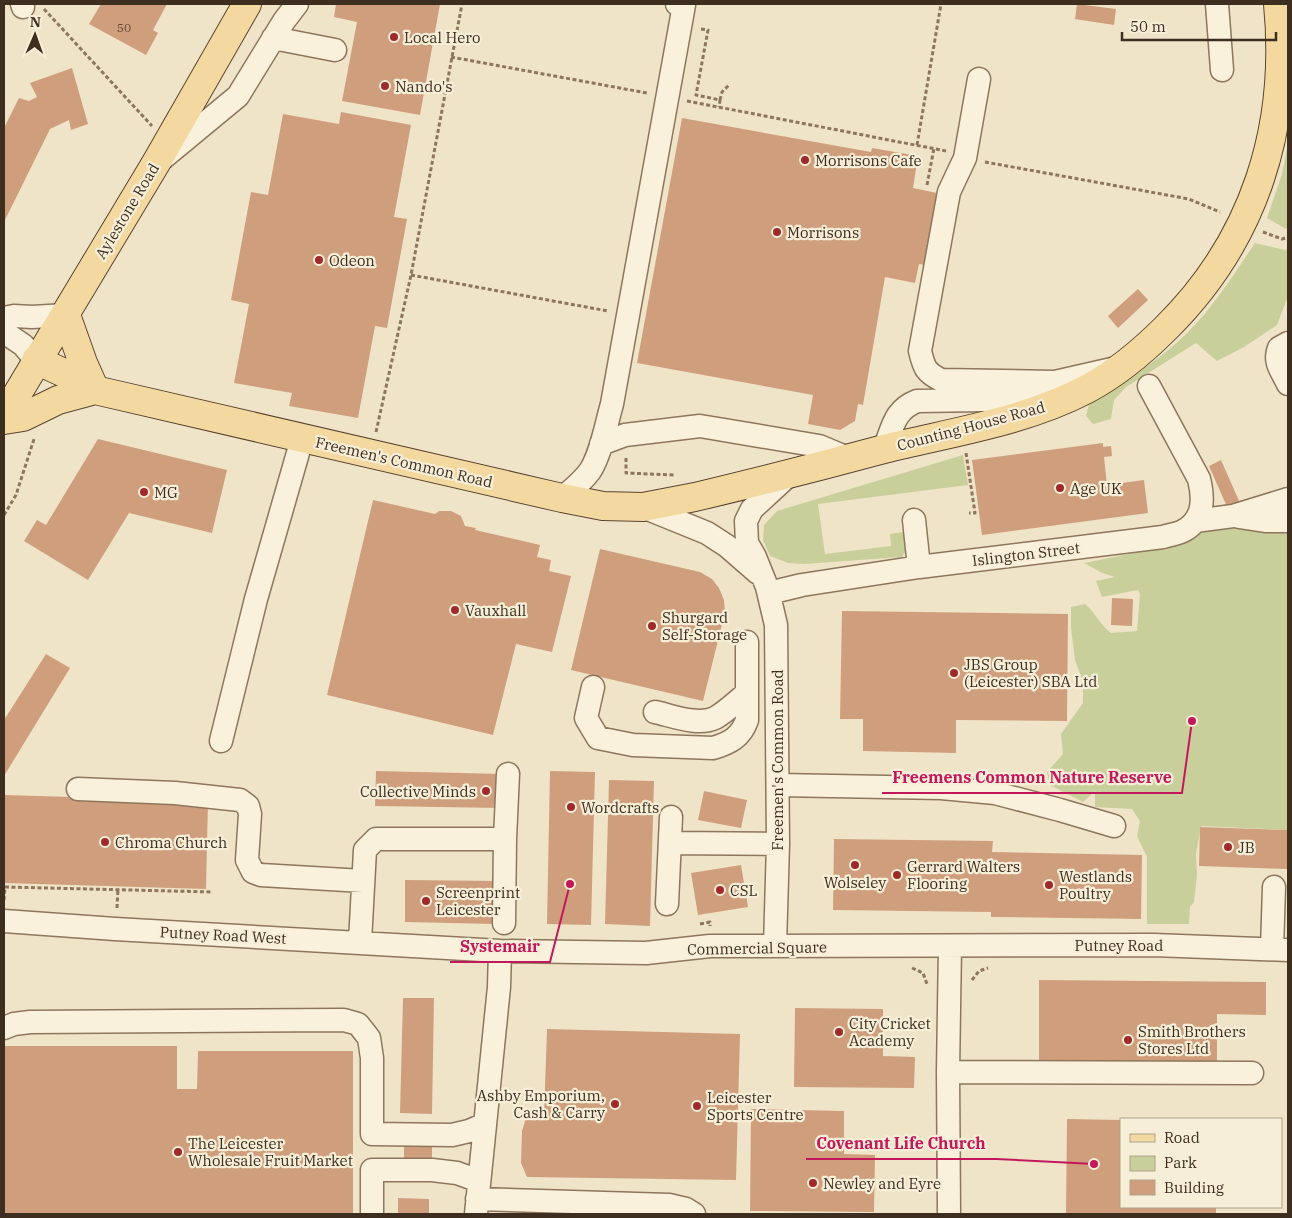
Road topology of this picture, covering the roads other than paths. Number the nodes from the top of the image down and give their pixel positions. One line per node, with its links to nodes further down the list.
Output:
1 (247, 4): 12 (main road, Aylestone Road)
2 (677, 4): 27 (street)
3 (1202, 4): 8 (street)
4 (1217, 4): 8 (street)
5 (1232, 4): 8 (street)
6 (1278, 4): 18 (main road, Counting House Road)
7 (285, 16): 9 (street); 12 (street)
8 (1220, 44): 10 (street)
9 (335, 50)
10 (1222, 70)
11 (979, 80): 18 (street)
12 (162, 153): 13 (main road, Aylestone Road)
13 (66, 315): 14 (street); 17 (main road, Aylestone Road); 21 (main road)
14 (4, 318)
15 (4, 332): 17 (street)
16 (1288, 343): 19 (street)
17 (36, 360): 21 (main road, Freemen's Common Road); 23 (main road); 24 (main road, Aylestone Road)
18 (1125, 366): 22 (main road, Counting House Road)
19 (1288, 384)
20 (1149, 386): 36 (street)
21 (96, 390): 23 (main road); 26 (main road, Freemen's Common Road)
22 (1068, 398): 28 (main road, Counting House Road); 28 (street)
23 (42, 407): 25 (main road)
24 (4, 416)
25 (4, 420)
26 (302, 439): 31 (main road, Freemen's Common Road); 45 (street)
27 (601, 444): 29 (street); 31 (street)
28 (884, 449): 29 (main road, Counting House Road)
29 (850, 459): 30 (main road, Counting House Road)
30 (790, 474): 33 (main road, Counting House Road); 39 (street, Freemen's Common Road)
31 (562, 498): 33 (main road, Freemen's Common Road)
32 (1288, 499): 34 (street)
33 (643, 507): 39 (street, Freemen's Common Road)
34 (1233, 516): 36 (street); 37 (street)
35 (914, 520): 38 (street)
36 (1195, 521): 38 (street, Islington Street)
37 (1288, 521)
38 (919, 567): 39 (street, Islington Street)
39 (766, 585): 41 (street, Freemen's Common Road)
40 (747, 642): 43 (street)
41 (776, 685): 43 (street); 47 (street, Freemen's Common Road)
42 (593, 687): 43 (street)
43 (747, 689): 44 (street)
44 (656, 712)
45 (221, 741)
46 (508, 774): 51 (street)
47 (778, 785): 50 (street); 53 (street, Freemen's Common Road)
48 (78, 789): 54 (street)
49 (671, 817): 52 (street)
50 (1114, 826)
51 (505, 840): 54 (street); 59 (street)
52 (670, 843): 53 (street); 56 (street)
53 (778, 844): 61 (street, Freemen's Common Road)
54 (363, 881): 60 (street)
55 (1274, 887): 57 (street)
56 (667, 904)
57 (1281, 909): 64 (street)
58 (4, 921): 60 (street, Putney Road West)
59 (504, 923)
60 (360, 942): 63 (street, Putney Road West)
61 (775, 946): 62 (street, Commercial Square); 65 (street, Commercial Square)
62 (950, 946): 64 (street, Putney Road); 67 (street)
63 (442, 948): 65 (street, Commercial Square)
64 (1280, 949)
65 (500, 950): 69 (street)
66 (4, 1028): 70 (street)
67 (948, 1072): 68 (street); 75 (street)
68 (1252, 1073)
69 (485, 1124): 70 (street); 72 (street)
70 (372, 1134): 71 (street)
71 (372, 1170): 72 (street); 73 (street)
72 (477, 1198): 74 (street)
73 (372, 1214)
74 (694, 1214)
75 (949, 1214)

